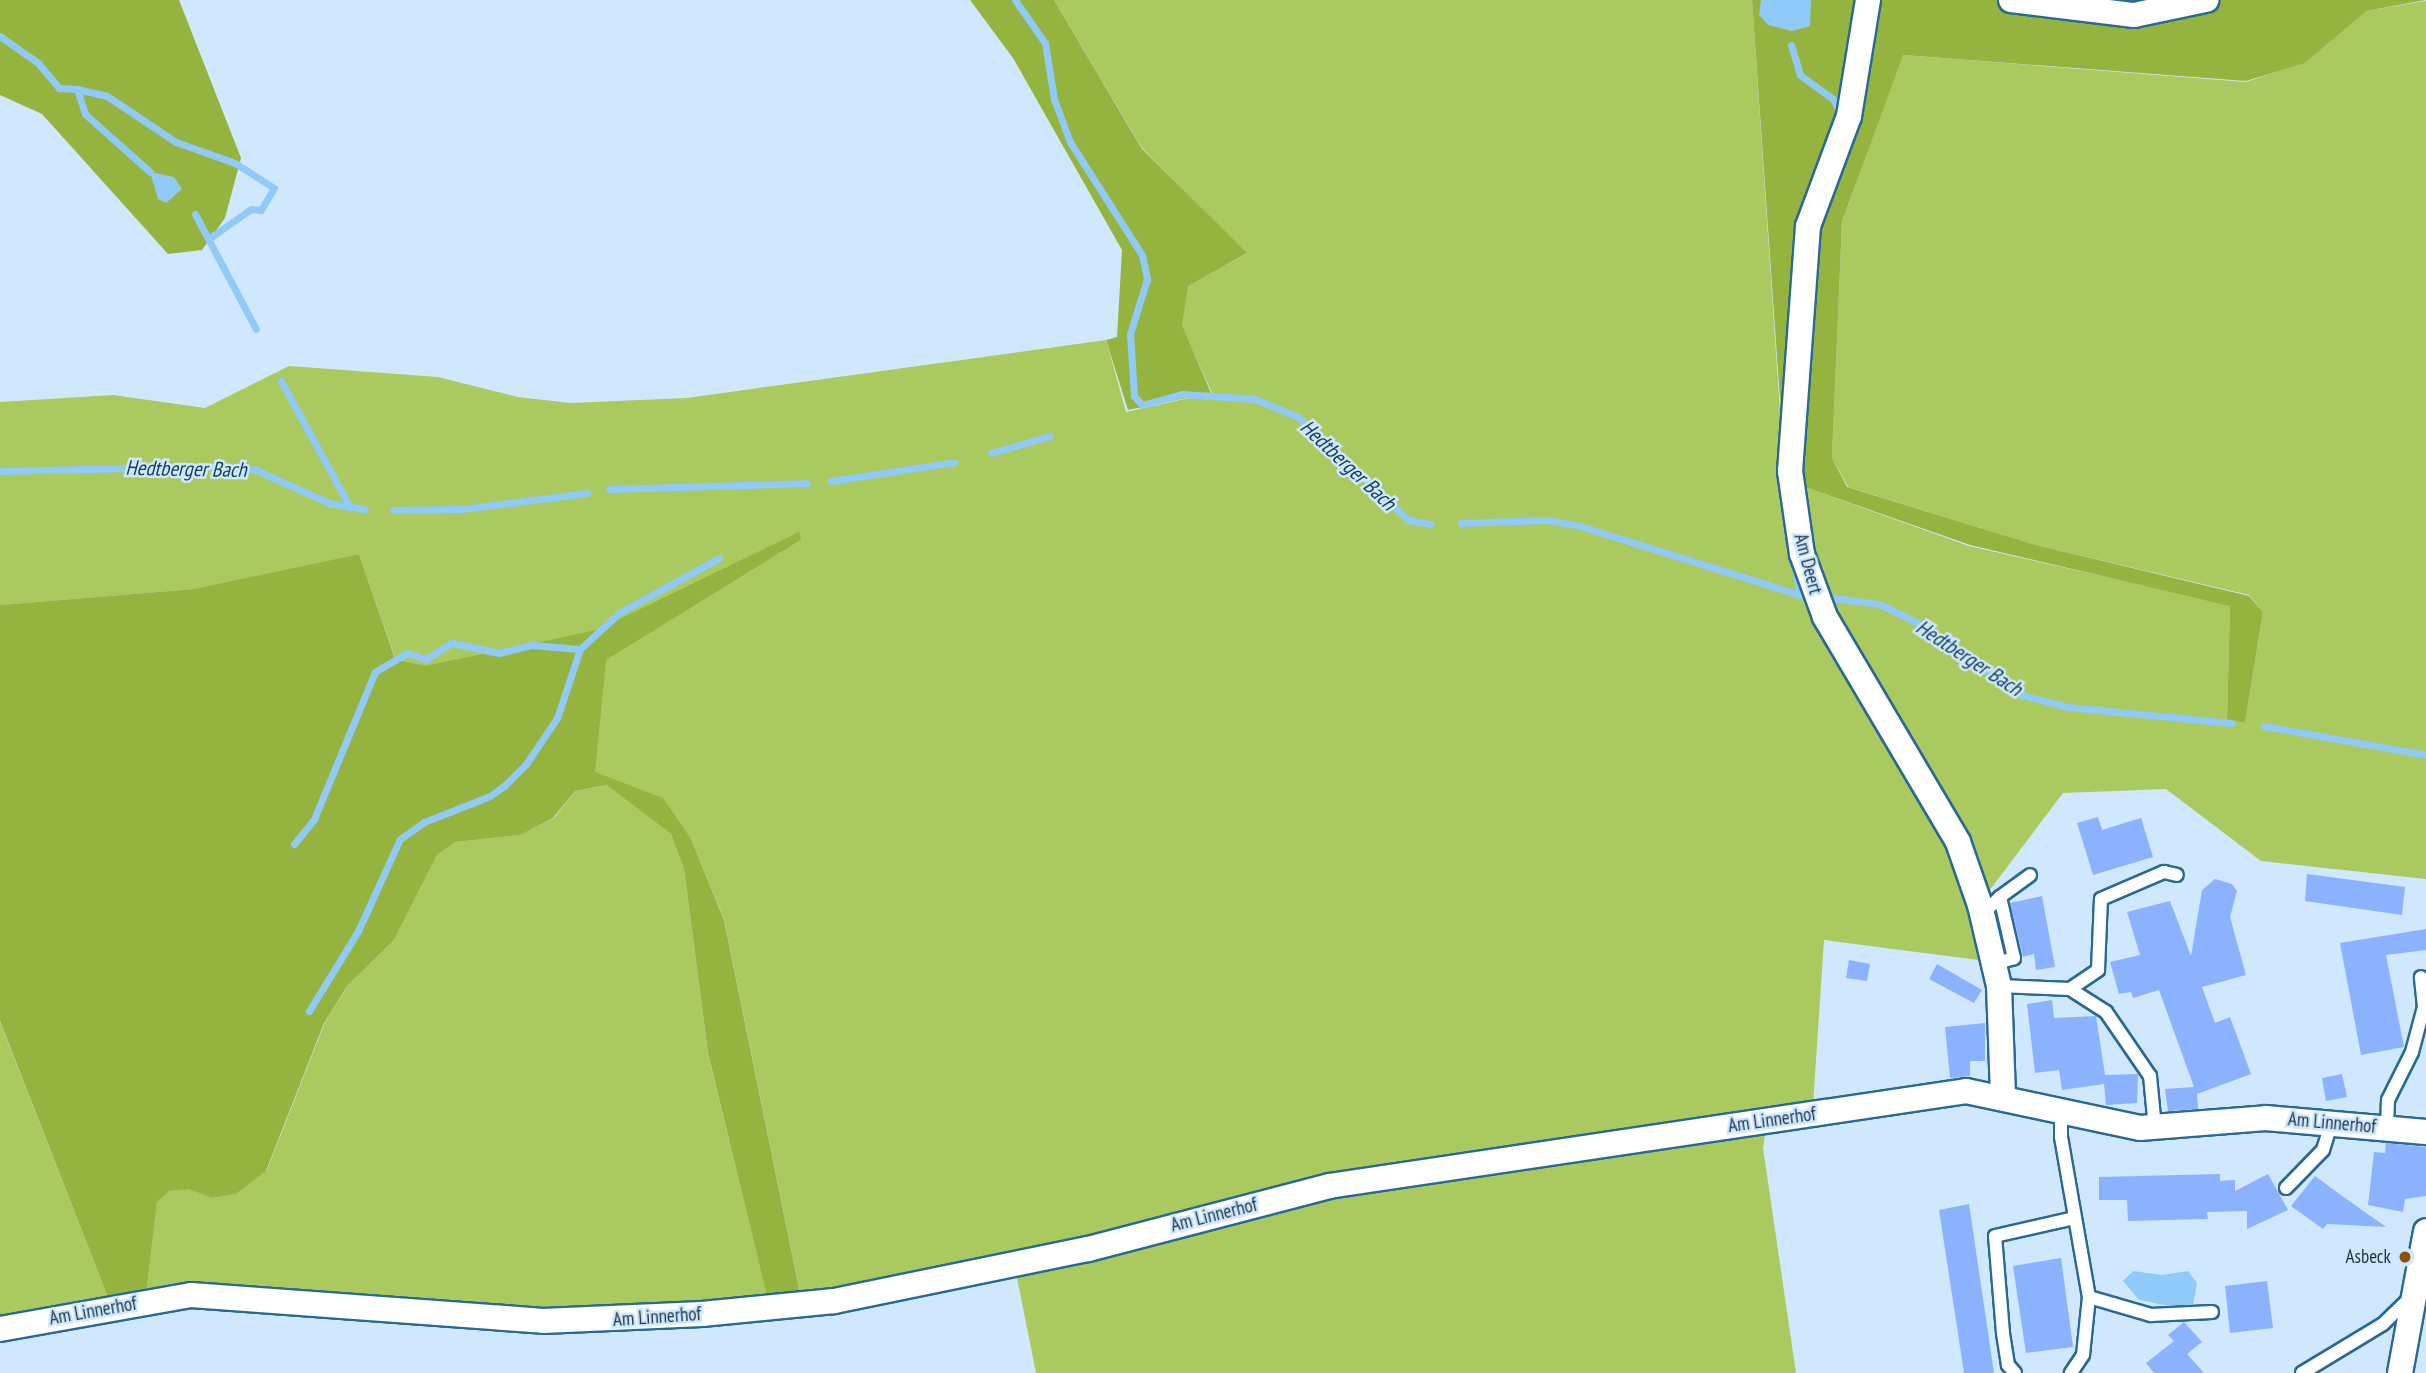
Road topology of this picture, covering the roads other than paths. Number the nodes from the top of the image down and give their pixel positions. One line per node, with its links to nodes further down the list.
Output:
1 (1868, 0): 7 (street, Am Deert)
2 (2011, 0): 3 (street)
3 (2206, 0)
4 (2030, 875): 6 (lane)
5 (2176, 875): 10 (lane)
6 (2000, 897): 7 (lane); 8 (lane)
7 (1982, 915): 8 (street, Am Deert)
8 (1996, 975): 10 (lane); 11 (street, Am Deert)
9 (2421, 977): 15 (lane)
10 (2070, 989): 14 (lane)
11 (2003, 1096): 12 (street, Am Linnerhof); 23 (street, Am Linnerhof)
12 (2061, 1110): 14 (street, Am Linnerhof); 18 (lane)
13 (2331, 1123): 14 (street, Am Linnerhof); 15 (street, Am Linnerhof); 17 (lane)
14 (2155, 1128)
15 (2387, 1128): 16 (street, Am Linnerhof)
16 (2426, 1132)
17 (2286, 1188)
18 (2074, 1218): 20 (lane); 24 (lane)
19 (2426, 1231): 21 (street)
20 (2089, 1297): 22 (lane); 25 (lane)
21 (2412, 1297): 26 (lane); 27 (street)
22 (2212, 1312)
23 (0, 1329)
24 (2015, 1373)
25 (2071, 1373)
26 (2302, 1373)
27 (2400, 1373)

